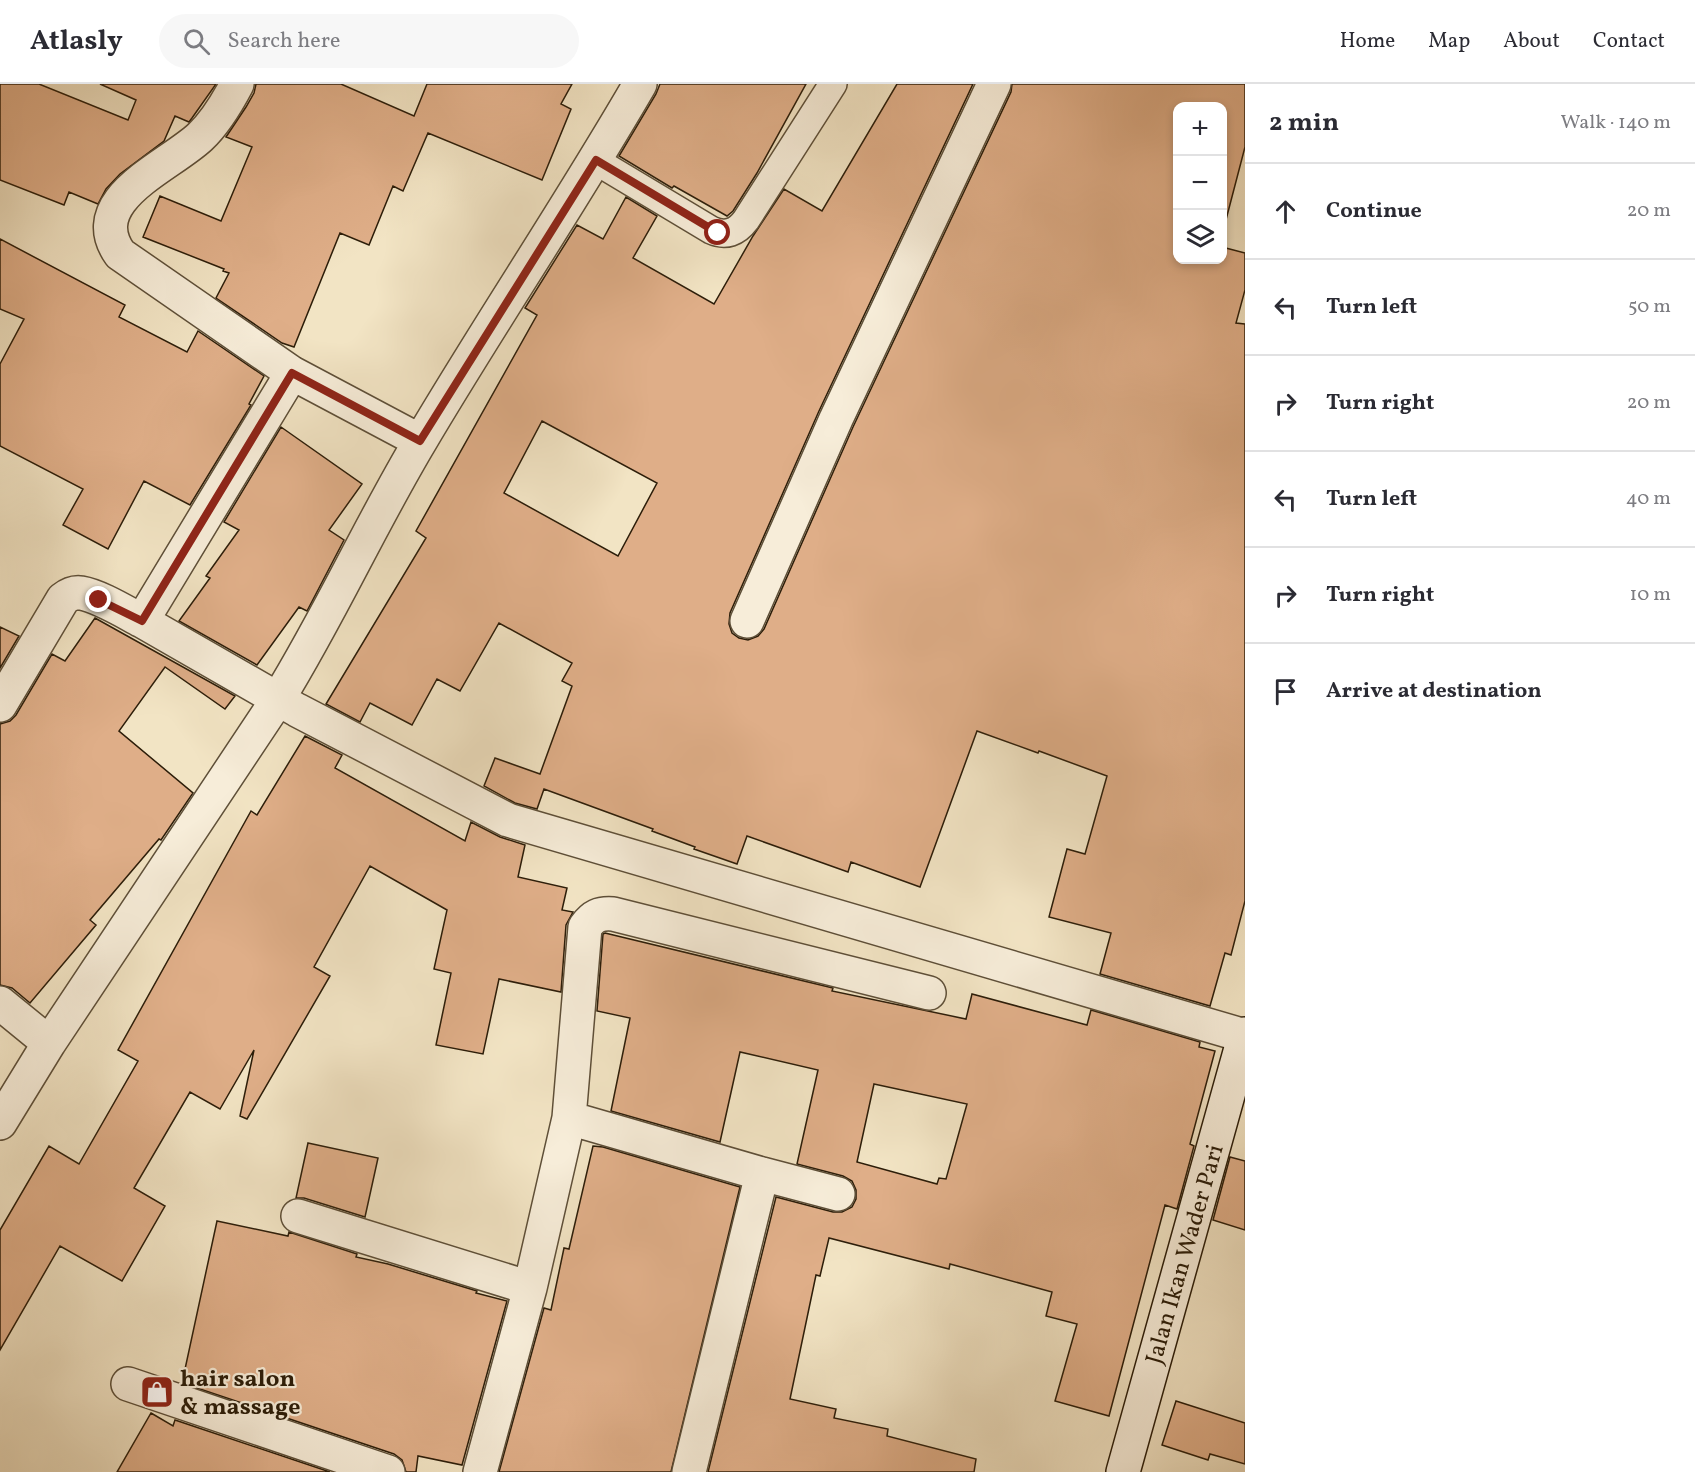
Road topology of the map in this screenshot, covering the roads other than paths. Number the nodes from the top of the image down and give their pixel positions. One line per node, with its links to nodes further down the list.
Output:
1 (237, 84): 6 (street)
2 (640, 84): 5 (street)
3 (833, 84): 5 (lane)
4 (994, 84): 9 (street)
5 (596, 160): 7 (street)
6 (292, 373): 7 (street); 8 (street)
7 (420, 441): 10 (street)
8 (142, 621): 10 (street); 11 (street)
9 (747, 621)
10 (278, 699): 14 (street); 15 (street)
11 (0, 705)
12 (929, 993): 16 (street)
13 (0, 1003): 15 (street)
14 (1245, 1035): 26 (street, Jalan Ikan Wader Pari)
15 (49, 1043): 17 (street)
16 (569, 1118): 18 (street); 21 (street)
17 (0, 1123)
18 (762, 1174): 19 (street); 25 (street)
19 (838, 1194)
20 (298, 1216): 21 (street)
21 (530, 1288): 24 (street)
22 (128, 1384): 23 (street)
23 (388, 1472)
24 (480, 1472)
25 (689, 1472)
26 (1123, 1472)

